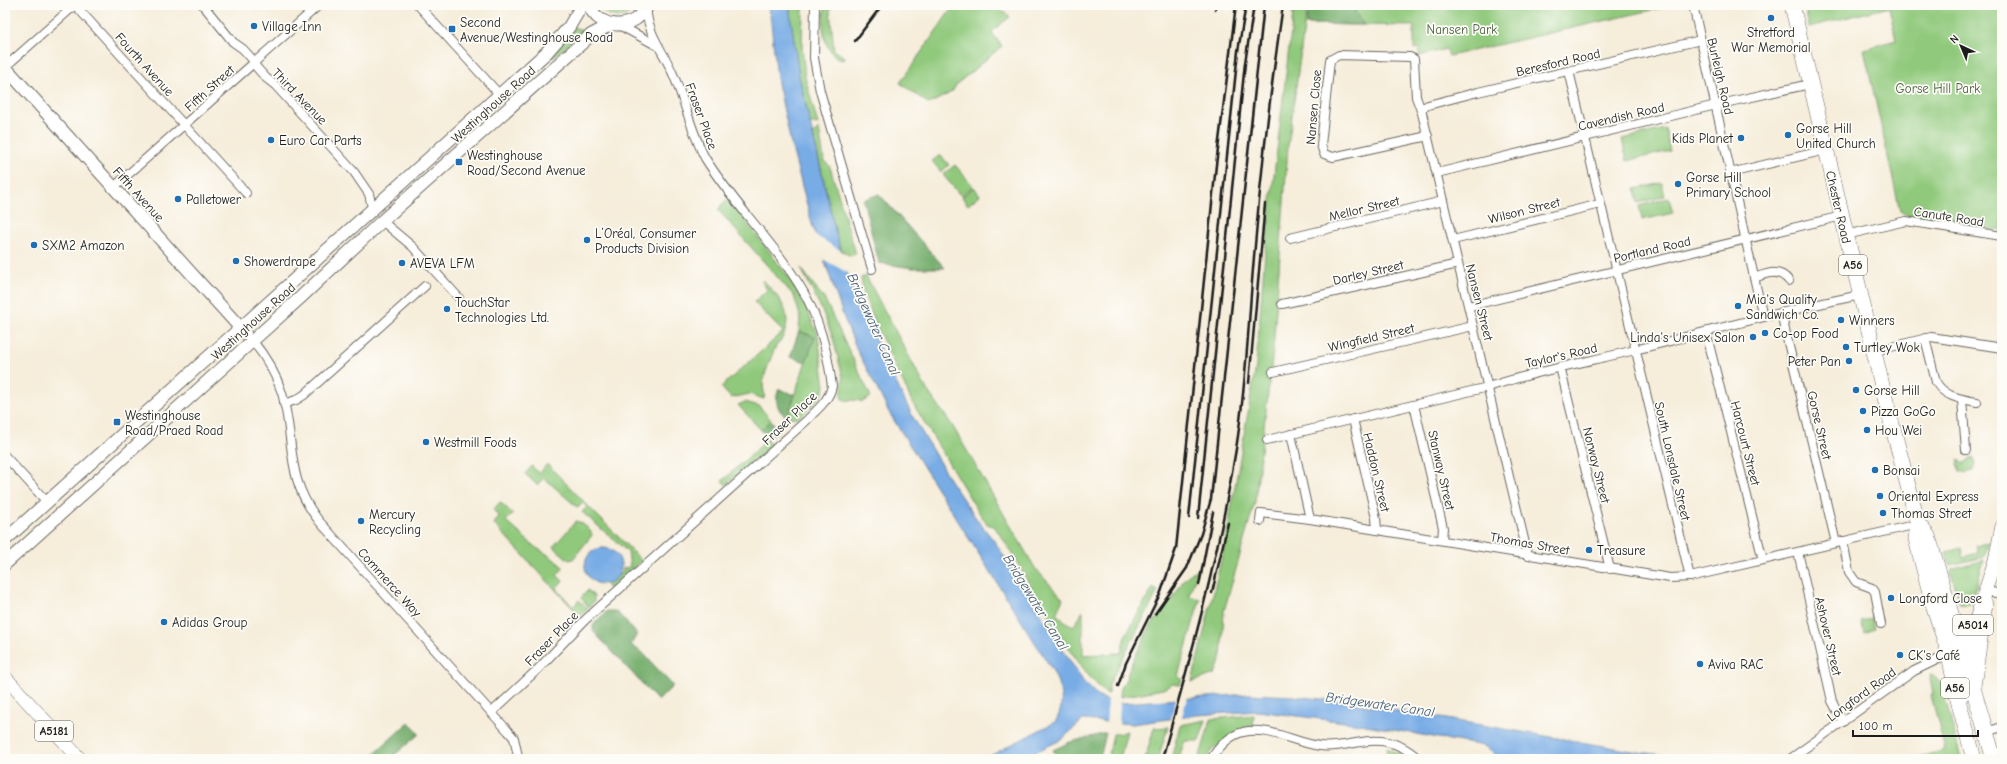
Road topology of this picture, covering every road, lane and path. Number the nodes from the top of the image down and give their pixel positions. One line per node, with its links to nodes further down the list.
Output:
1 (75, 5): 16 (street); 23 (street, Fourth Avenue)
2 (203, 5): 15 (street, Third Avenue)
3 (319, 5): 15 (street, Fifth Street)
4 (418, 5): 19 (street)
5 (582, 5): 19 (street, Westinghouse Road)
6 (589, 5): 11 (street)
7 (816, 5): 42 (street)
8 (1692, 5): 12 (street, Burleigh Road)
9 (1792, 5): 18 (highway, Chester Road / A56)
10 (648, 6): 11 (street, Westinghouse Road); 13 (street, Fraser Place)
11 (616, 25): 13 (street, Fraser Place); 21 (street, Westinghouse Road)
12 (1701, 40): 17 (street, Beresford Road); 20 (street, Burleigh Road)
13 (657, 46): 100 (street, Fraser Place)
14 (1410, 57): 22 (street, Nansen Street); 24 (street, Nansen Close)
15 (254, 64): 23 (street, Fifth Street); 33 (street, Third Avenue)
16 (5, 67): 29 (street, Fifth Avenue)
17 (1569, 71): 22 (street, Beresford Road); 25 (street, South Lonsdale Street)
18 (1810, 84): 20 (street, Cavendish Road); 26 (highway, Chester Road / A56)
19 (499, 94): 21 (street); 33 (street, Westinghouse Road)
20 (1716, 105): 25 (street, Cavendish Road); 28 (street, Burleigh Road)
21 (511, 107): 35 (street, Westinghouse Road)
22 (1421, 108): 24 (street, Nansen Street)
23 (184, 126): 29 (street, Fifth Street); 30 (street, Fourth Avenue)
24 (1428, 136): 27 (street, Nansen Street)
25 (1585, 137): 27 (street, Cavendish Road); 32 (street, South Lonsdale Street)
26 (1826, 150): 28 (street); 34 (highway, Chester Road / A56)
27 (1437, 173): 31 (street, Nansen Street)
28 (1730, 173): 39 (street, Burleigh Road)
29 (114, 187): 54 (street, Fifth Avenue)
30 (246, 193)
31 (1443, 201): 38 (street, Mellor Street); 40 (street, Nansen Street)
32 (1600, 204): 40 (street, Wilson Street); 43 (street, South Lonsdale Street)
33 (372, 207): 35 (street); 54 (street, Westinghouse Road)
34 (1842, 216): 36 (highway, Chester Road / A56); 39 (street, Portland Road)
35 (382, 221): 48 (street); 57 (street, Westinghouse Road)
36 (1846, 235): 37 (street, Canute Road); 47 (highway, Chester Road / A56)
37 (2002, 236)
38 (1290, 238)
39 (1746, 238): 43 (street, Portland Road); 44 (street, Burleigh Road)
40 (1453, 240): 41 (street, Nansen Street)
41 (1458, 264): 49 (street, Darley Street); 50 (street, Nansen Street)
42 (872, 269)
43 (1616, 270): 50 (street, Portland Road); 59 (street, South Lonsdale Street)
44 (1754, 278): 45 (street); 52 (street, Burleigh Road)
45 (1789, 281)
46 (425, 286): 67 (street)
47 (1861, 295): 51 (street, Taylor's Road); 60 (highway, Chester Road / A56)
48 (459, 298)
49 (1282, 304)
50 (1469, 306): 53 (street, Nansen Street)
51 (1781, 313): 52 (street, Taylor's Road); 85 (street, Gorse Street)
52 (1763, 317): 55 (street, Taylor's Road)
53 (1474, 326): 62 (street, Wingfield Street); 63 (street, Nansen Street)
54 (241, 328): 57 (street, Fifth Avenue); 64 (street, Westinghouse Road)
55 (1706, 332): 59 (street, Taylor's Road); 88 (street, Harcourt Street)
56 (1925, 338): 58 (street); 60 (street); 65 (street)
57 (252, 340): 67 (street, Commerce Way); 69 (street, Westinghouse Road)
58 (2002, 348)
59 (1635, 350): 61 (street, Taylor's Road); 91 (street, South Lonsdale Street)
60 (1875, 351): 80 (highway, Chester Road / A56)
61 (1560, 367): 63 (street, Taylor's Road); 90 (street, Norway Street)
62 (1273, 372)
63 (1488, 387): 68 (street, Taylor's Road); 87 (street, Nansen Street)
64 (167, 395): 69 (street); 71 (street, Westinghouse Road)
65 (1962, 400): 66 (street); 75 (street)
66 (1976, 402)
67 (284, 404): 100 (street, Commerce Way)
68 (1414, 405): 70 (street, Taylor's Road); 84 (street, Stanway Street)
69 (178, 407): 73 (street, Westinghouse Road)
70 (1353, 419): 72 (street, Taylor's Road); 82 (street, Haddon Street)
71 (132, 427): 73 (street); 77 (street, Westinghouse Road)
72 (1291, 434): 74 (street, Taylor's Road); 78 (street)
73 (143, 439): 89 (street, Westinghouse Road)
74 (1267, 440)
75 (1966, 450)
76 (5, 456): 77 (street)
77 (46, 502): 83 (street, Westinghouse Road)
78 (1310, 519): 79 (street, Thomas Street); 82 (street, Thomas Street)
79 (1260, 520)
80 (1918, 524): 85 (street, Thomas Street); 95 (highway, Chester Road / A56); 96 (highway, Chester Road / A56)
81 (2002, 526): 92 (main road, A5014)
82 (1377, 530): 84 (street, Thomas Street)
83 (5, 540)
84 (1442, 540): 87 (street, Thomas Street)
85 (1839, 542): 86 (street, Thomas Street); 94 (street)
86 (1798, 552): 88 (street, Thomas Street); 101 (street, Ashover Street)
87 (1528, 556): 90 (street, Thomas Street)
88 (1763, 560): 91 (street, Thomas Street)
89 (5, 564)
90 (1610, 569): 91 (street, Thomas Street)
91 (1690, 577)
92 (1986, 591): 93 (street); 97 (main road, A5014); 99 (main road, A5014)
93 (2002, 594)
94 (1881, 624)
95 (1959, 641): 96 (highway); 97 (highway, Chester Road / A56)
96 (1949, 654): 101 (street, Longford Road); 102 (highway, Chester Road / A56)
97 (1965, 660): 99 (highway, Chester Road / A56); 102 (main road, A5014)
98 (5, 677): 107 (main road, A5181)
99 (1974, 692): 104 (highway, Chester Road / A56)
100 (492, 712): 106 (street, Commerce Way)
101 (1844, 722): 110 (street, Longford Road)
102 (1963, 722): 105 (highway, Chester Road / A56)
103 (2002, 726): 104 (street)
104 (1986, 732): 105 (highway); 111 (highway, Chester Road / A56)
105 (1973, 755)
106 (518, 756)
107 (80, 759)
108 (1211, 759): 109 (street)
109 (1419, 759)
110 (1790, 759)
111 (1994, 759)

